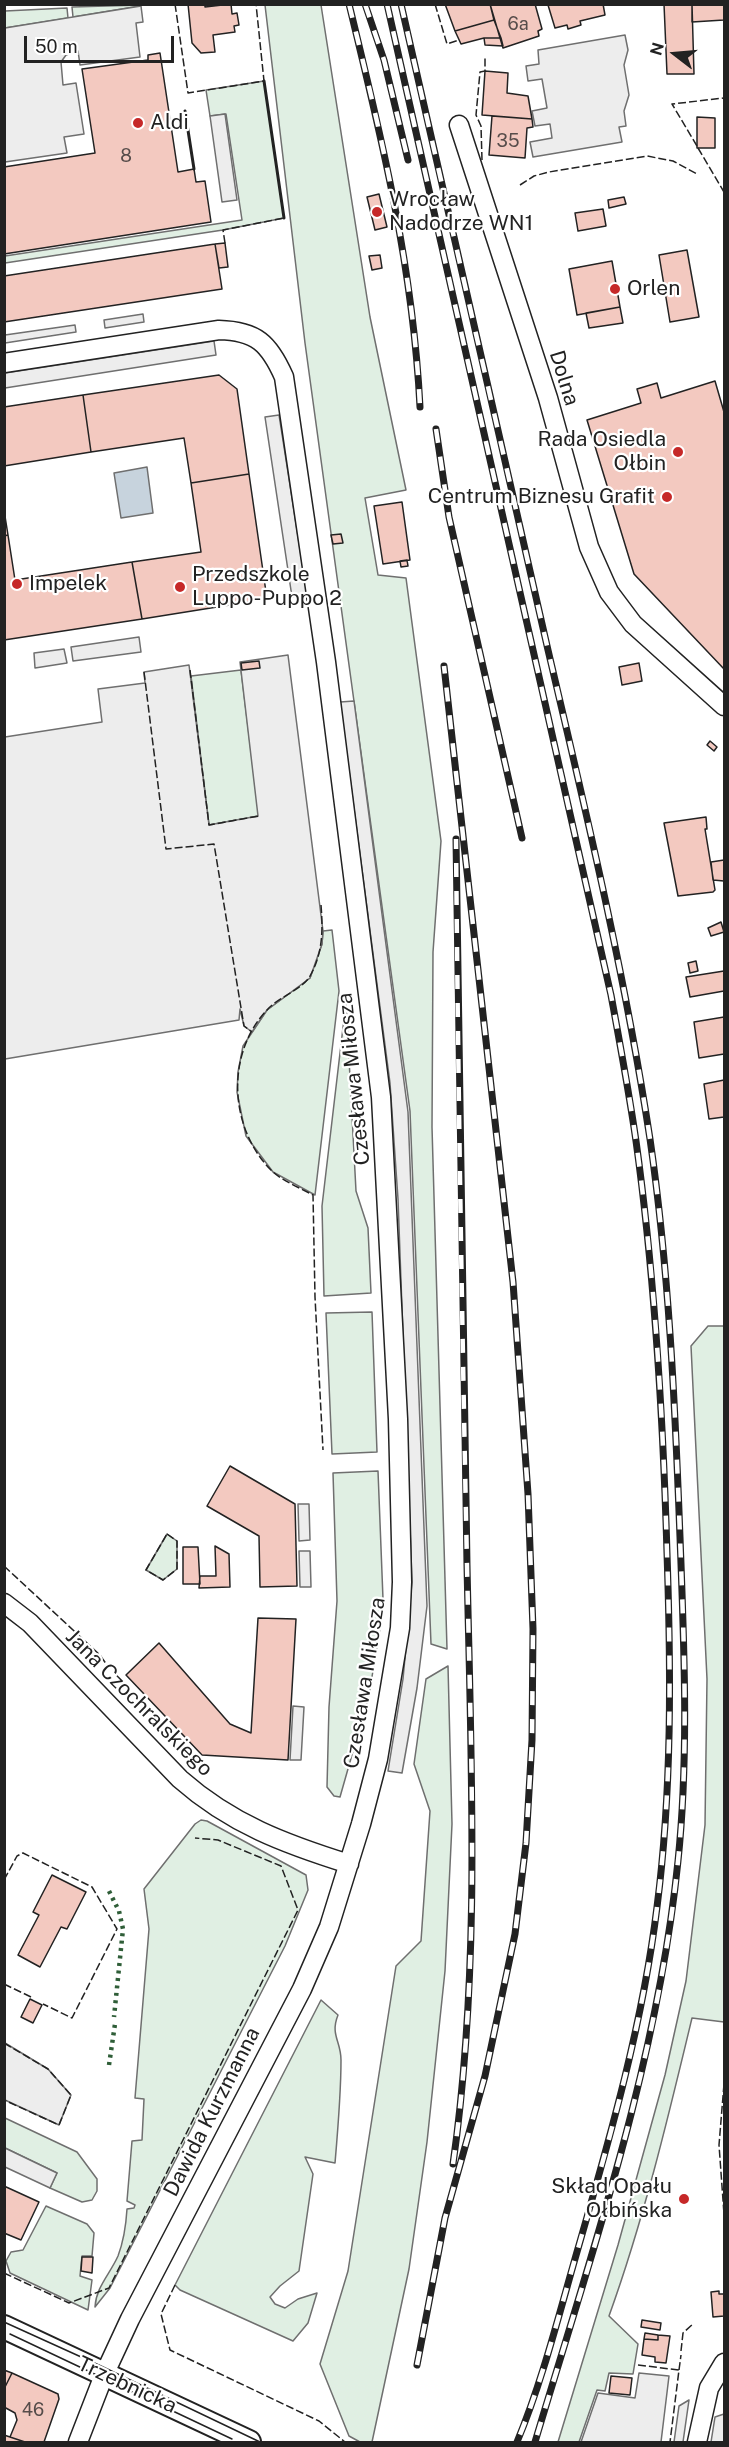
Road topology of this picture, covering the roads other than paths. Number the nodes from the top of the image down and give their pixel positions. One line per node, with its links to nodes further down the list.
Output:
1 (459, 125): 3 (street, Dolna)
2 (4, 363): 5 (street, Czesława Miłosza)
3 (724, 706)
4 (4, 1602): 5 (street, Jana Czochralskiego)
5 (349, 1864): 8 (street, Dawida Kurzmanna)
6 (4, 2327): 8 (street, Trzebnicka)
7 (724, 2363): 11 (street)
8 (104, 2375): 9 (street, Dawida Kurzmanna); 10 (street, Trzebnicka)
9 (78, 2442)
10 (249, 2442)
11 (698, 2442)

